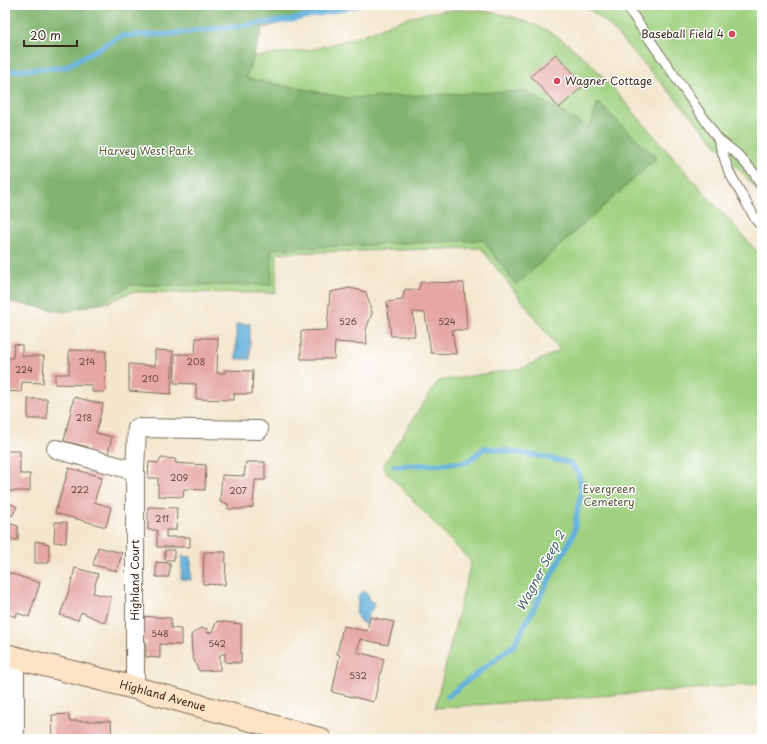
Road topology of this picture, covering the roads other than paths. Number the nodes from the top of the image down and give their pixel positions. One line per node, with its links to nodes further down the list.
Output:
1 (626, 5): 2 (lane)
2 (718, 139): 3 (lane); 4 (lane)
3 (762, 188)
4 (762, 226)
5 (259, 430): 7 (street, Highland Court)
6 (56, 449): 7 (street)
7 (135, 471): 9 (street, Highland Court)
8 (10, 656): 9 (street, Highland Avenue); 10 (street)
9 (135, 688): 11 (street, Highland Avenue)
10 (15, 739)
11 (320, 739)

